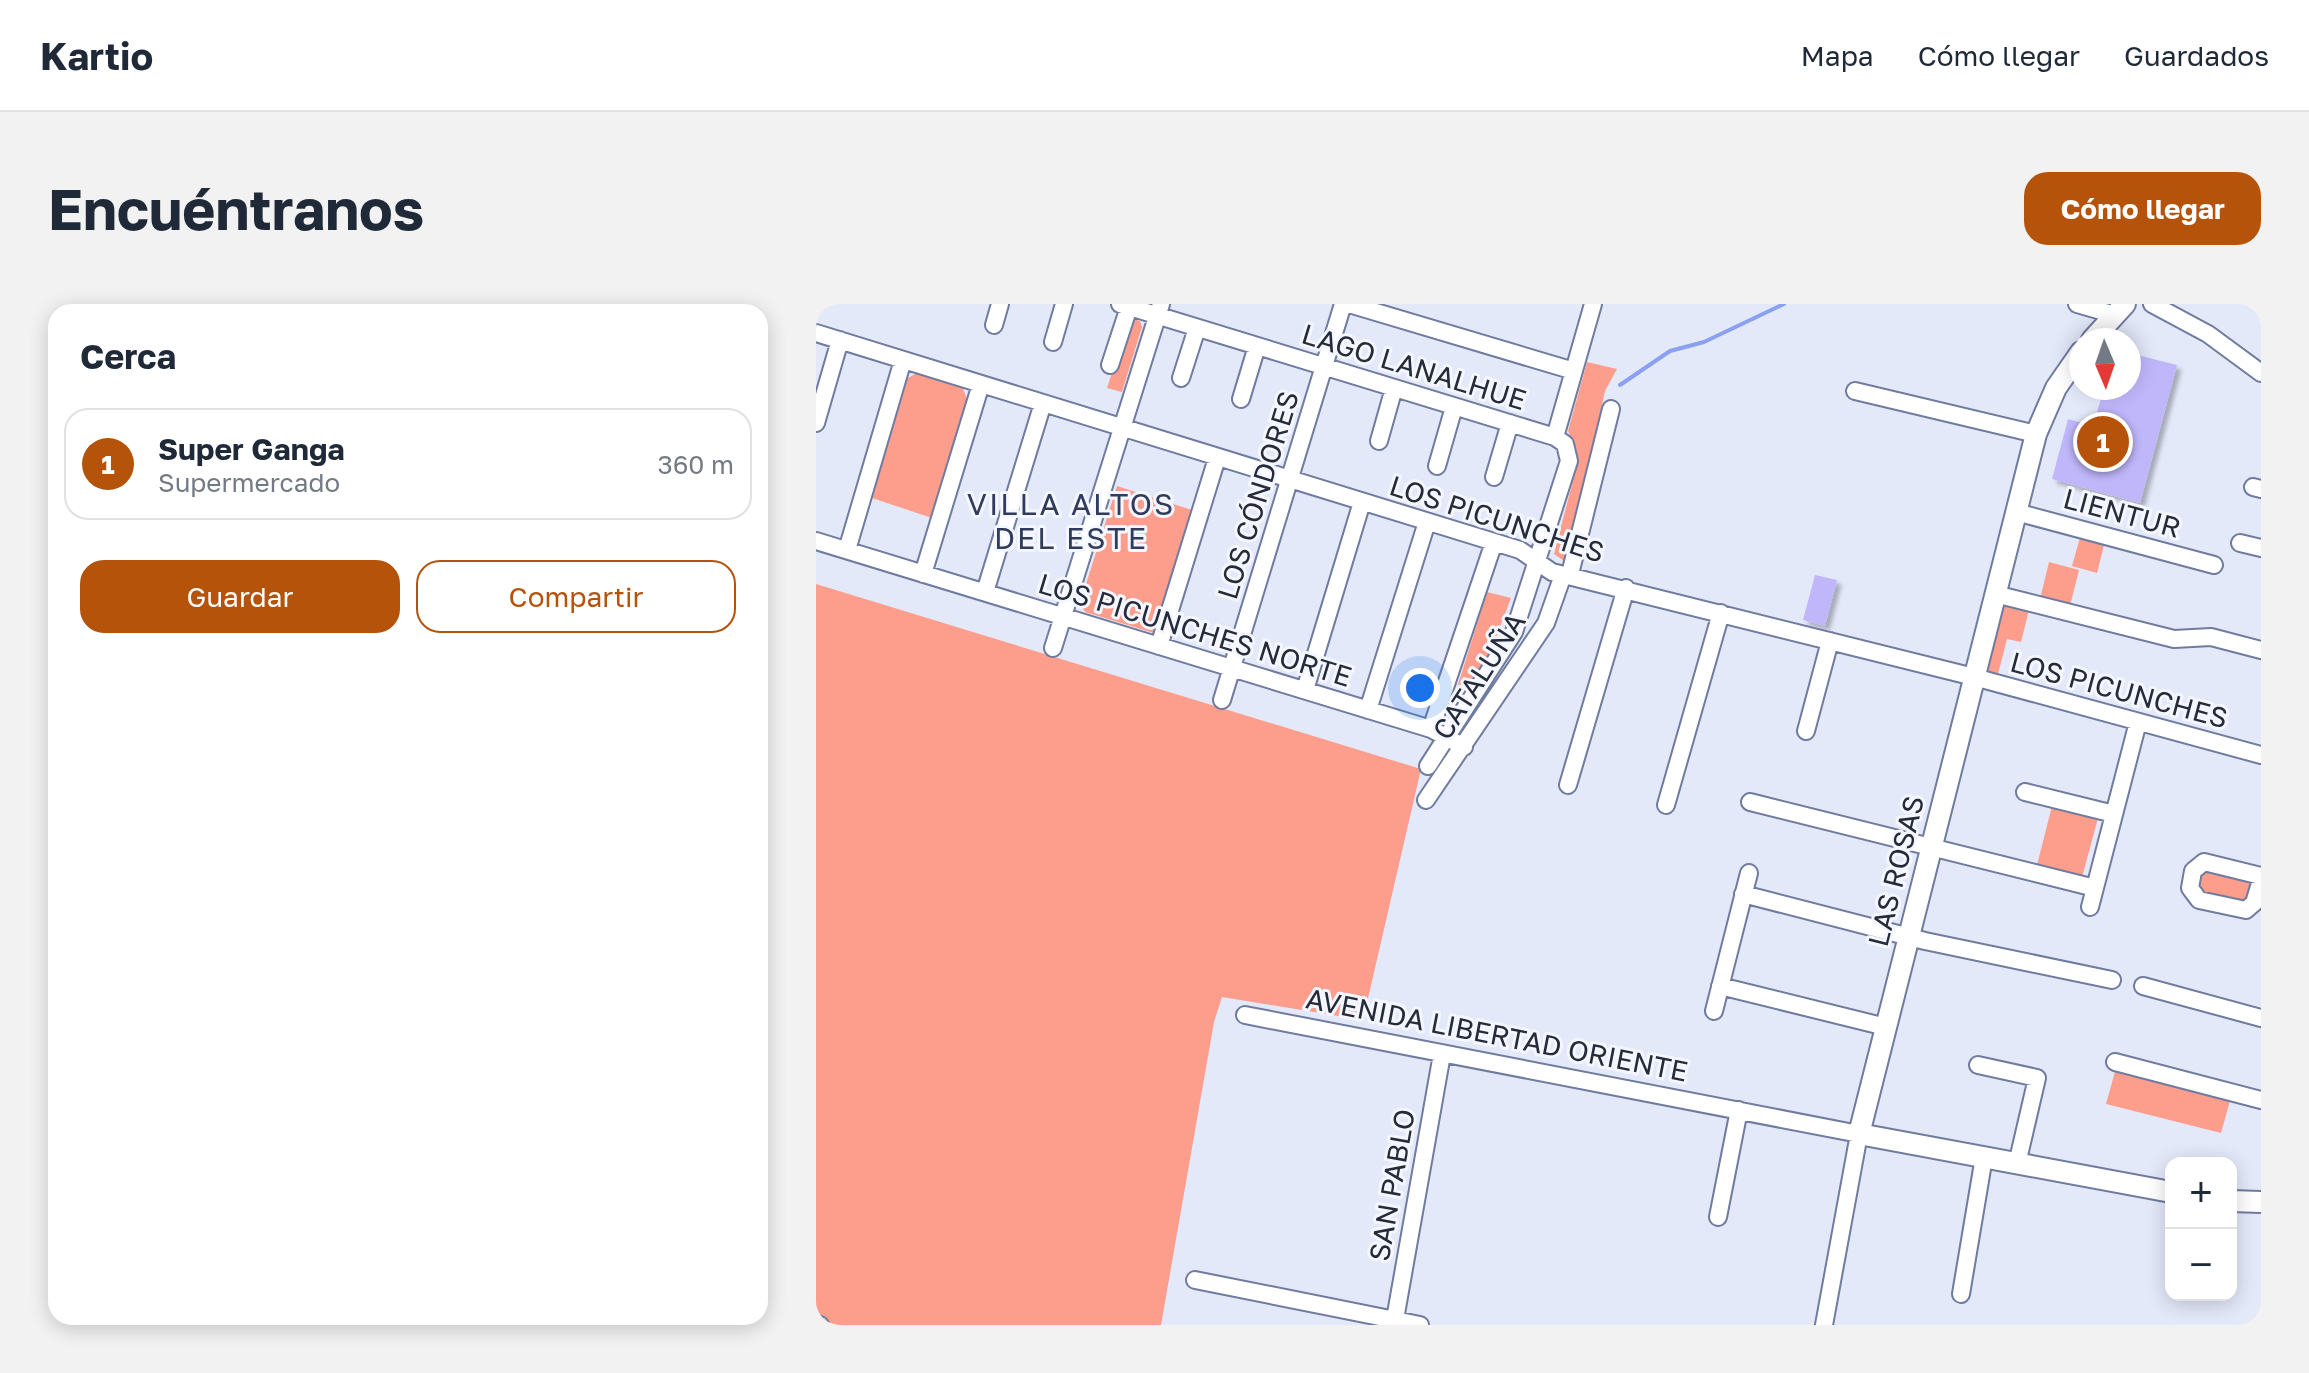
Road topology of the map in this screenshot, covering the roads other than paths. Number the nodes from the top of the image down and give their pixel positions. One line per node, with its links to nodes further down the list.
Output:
1 (1000, 304): 10 (street)
2 (1064, 304): 15 (street)
3 (1346, 304): 19 (street, LOS CÓNDORES); 21 (street)
4 (2077, 304): 8 (street)
5 (2152, 304): 22 (street)
6 (1124, 305): 9 (street, LAGO LANALHUE); 18 (street)
7 (1587, 306): 21 (street)
8 (2120, 309): 12 (main road)
9 (1159, 310): 11 (street, LAGO LANALHUE); 33 (street)
10 (994, 325)
11 (1197, 328): 16 (street, LAGO LANALHUE); 23 (street)
12 (2103, 328)
13 (816, 333): 14 (street, LOS PICUNCHES)
14 (840, 340): 17 (street, LOS PICUNCHES); 31 (street)
15 (1053, 342)
16 (1257, 346): 19 (street, LAGO LANALHUE); 27 (street)
17 (903, 360): 24 (street, LOS PICUNCHES); 48 (street)
18 (1110, 365)
19 (1324, 367): 25 (street, LAGO LANALHUE); 40 (street, LOS CÓNDORES)
20 (2069, 369): 34 (main road, LAS ROSAS)
21 (1574, 371): 35 (street)
22 (2261, 373)
23 (1181, 378)
24 (981, 384): 28 (street, LOS PICUNCHES); 51 (street)
25 (1394, 388): 29 (street, LAGO LANALHUE); 36 (street)
26 (1855, 391): 34 (street)
27 (1241, 399)
28 (1043, 403): 33 (street, LOS PICUNCHES); 54 (street)
29 (1454, 407): 32 (street, LAGO LANALHUE); 38 (street)
30 (1611, 409): 52 (street, CATALUÑA)
31 (816, 423)
32 (1510, 423): 35 (street, LAGO LANALHUE); 39 (street)
33 (1122, 428): 37 (street, LOS PICUNCHES); 57 (street)
34 (2036, 434): 42 (main road, LAS ROSAS)
35 (1555, 437): 49 (street, CATALUÑA)
36 (1379, 441)
37 (1217, 458): 40 (street, LOS PICUNCHES); 59 (street)
38 (1437, 466)
39 (1494, 477)
40 (1290, 480): 41 (street, LOS PICUNCHES); 62 (street, LOS CÓNDORES)
41 (1362, 502): 43 (street, LOS PICUNCHES); 64 (street)
42 (2016, 512): 50 (street, LIENTUR); 55 (main road, LAS ROSAS)
43 (1427, 522): 45 (street, LOS PICUNCHES); 66 (street)
44 (816, 541): 48 (street, LOS PICUNCHES NORTE)
45 (1494, 542): 49 (street, LOS PICUNCHES); 68 (street)
46 (2240, 543): 47 (street)
47 (2261, 548)
48 (847, 550): 51 (street, LOS PICUNCHES NORTE)
49 (1538, 562): 52 (street, LOS PICUNCHES); 70 (street, CATALUÑA)
50 (2214, 565)
51 (923, 574): 54 (street, LOS PICUNCHES NORTE)
52 (1567, 575): 53 (street, LOS PICUNCHES); 71 (street, CATALUÑA)
53 (1626, 588): 56 (street, LOS PICUNCHES); 74 (street)
54 (985, 592): 57 (street, LOS PICUNCHES NORTE)
55 (1995, 594): 61 (street); 63 (main road, LAS ROSAS)
56 (1721, 613): 58 (street, LOS PICUNCHES); 78 (street)
57 (1063, 616): 59 (street, LOS PICUNCHES NORTE); 60 (street)
58 (1830, 641): 63 (street, LOS PICUNCHES); 69 (street)
59 (1159, 646): 62 (street, LOS PICUNCHES NORTE)
60 (1053, 648)
61 (2261, 650)
62 (1232, 668): 64 (street, LOS PICUNCHES NORTE); 65 (street, LOS CÓNDORES)
63 (1974, 677): 67 (street, LOS PICUNCHES); 80 (main road, LAS ROSAS)
64 (1305, 690): 66 (street, LOS PICUNCHES NORTE)
65 (1222, 700)
66 (1368, 710): 68 (street, LOS PICUNCHES NORTE)
67 (2138, 722): 72 (street, LOS PICUNCHES); 79 (street)
68 (1431, 729): 70 (street, LOS PICUNCHES NORTE)
69 (1806, 731)
70 (1448, 737): 71 (street, LOS PICUNCHES NORTE); 73 (street, CATALUÑA)
71 (1464, 747): 76 (street, CATALUÑA)
72 (2261, 755)
73 (1428, 766)
74 (1568, 785)
75 (2025, 792): 79 (street)
76 (1426, 800)
77 (1750, 802): 80 (street)
78 (1666, 805)
79 (2114, 814): 82 (street)
80 (1931, 847): 82 (street); 85 (main road, LAS ROSAS)
81 (1749, 873): 83 (street)
82 (2095, 888): 84 (street)
83 (1743, 894): 85 (street); 87 (street)
84 (2090, 907)
85 (1909, 936): 86 (street); 92 (main road, LAS ROSAS)
86 (2112, 980)
87 (1720, 986): 89 (street); 92 (street)
88 (2143, 986): 91 (street)
89 (1714, 1011)
90 (1245, 1015): 93 (street, AVENIDA LIBERTAD ORIENTE)
91 (2261, 1018)
92 (1886, 1027): 98 (main road, LAS ROSAS)
93 (1442, 1054): 97 (street, AVENIDA LIBERTAD ORIENTE); 107 (street, SAN PABLO)
94 (2115, 1062): 96 (street)
95 (1978, 1065): 100 (street)
96 (2261, 1100)
97 (1739, 1110): 98 (street, AVENIDA LIBERTAD ORIENTE); 104 (street)
98 (1859, 1134): 99 (main road, AVENIDA LIBERTAD ORIENTE); 109 (street, LAS ROSAS)
99 (1984, 1157): 100 (main road, AVENIDA LIBERTAD ORIENTE); 106 (street)
100 (2017, 1164): 101 (main road, AVENIDA LIBERTAD ORIENTE)
101 (2165, 1191)
102 (2237, 1201): 103 (main road)
103 (2261, 1202)
104 (1718, 1217)
105 (1195, 1280): 107 (street)
106 (1961, 1294)
107 (1394, 1322): 108 (street)
108 (1420, 1325)
109 (1824, 1325)

